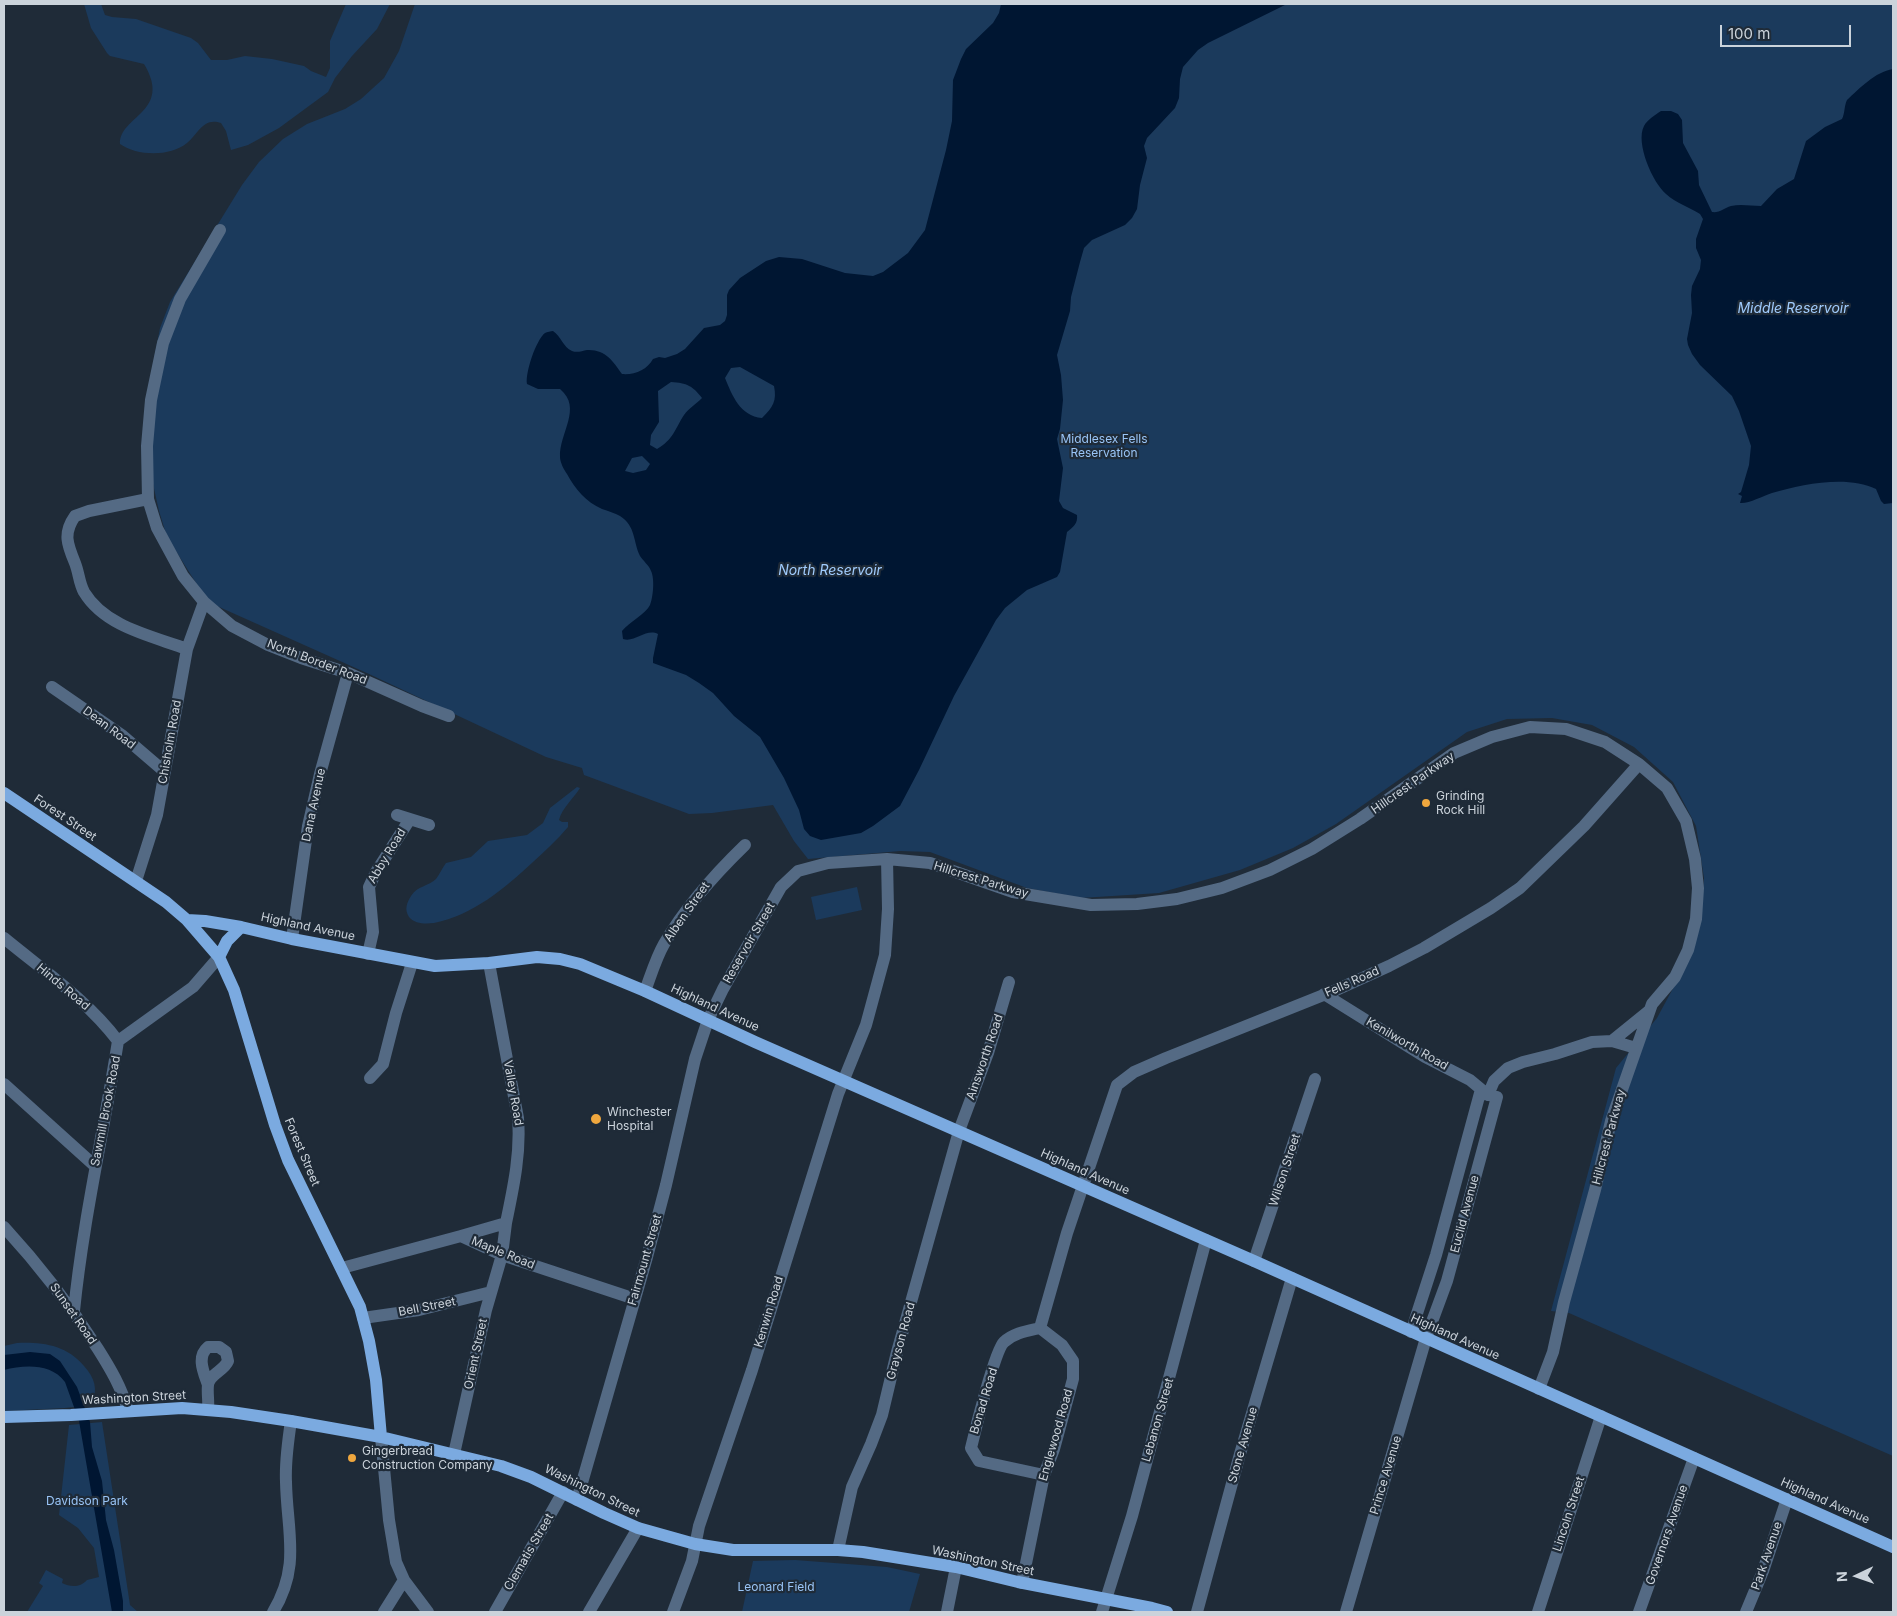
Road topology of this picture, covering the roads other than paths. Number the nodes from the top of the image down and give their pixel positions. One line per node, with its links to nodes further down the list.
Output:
1 (220, 230): 2 (street, North Border Road)
2 (148, 499): 3 (street, North Border Road); 4 (street)
3 (204, 602): 4 (street, Chisholm Road); 5 (street, North Border Road)
4 (187, 648): 9 (street, Chisholm Road)
5 (348, 673): 7 (street, North Border Road); 21 (street, Dana Avenue)
6 (52, 687): 9 (street, Dean Road)
7 (449, 716)
8 (1639, 764): 15 (street, Hillcrest Parkway); 28 (street, Fells Road); 29 (street, Hillcrest Parkway)
9 (165, 772): 17 (street, Chisholm Road)
10 (4, 793): 17 (main road, Forest Street)
11 (397, 815): 12 (street, Abby Road)
12 (410, 819): 13 (street, Abby Road); 22 (street, Abby Road)
13 (429, 825)
14 (745, 845): 27 (street, Alben Street)
15 (887, 859): 16 (street, Hillcrest Parkway); 36 (street, Kenwin Road)
16 (798, 871): 30 (street, Reservoir Street)
17 (136, 881): 18 (main road, Forest Street)
18 (187, 920): 19 (main road, Highland Avenue); 23 (main road, Forest Street)
19 (241, 927): 21 (main road, Highland Avenue); 23 (main road)
20 (4, 938): 31 (street, Hinds Road)
21 (292, 939): 22 (main road, Highland Avenue)
22 (368, 954): 24 (main road, Highland Avenue)
23 (219, 957): 31 (street, Sawmill Brook Road); 48 (main road, Forest Street)
24 (412, 963): 25 (main road, Highland Avenue); 34 (street)
25 (489, 963): 27 (main road, Highland Avenue); 42 (street, Valley Road)
26 (1009, 982): 39 (street, Ainsworth Road)
27 (645, 991): 30 (main road, Highland Avenue)
28 (1324, 994): 38 (street, Kenilworth Road); 41 (street, Fells Road)
29 (1649, 1011): 32 (street); 33 (street, Hillcrest Parkway)
30 (708, 1020): 36 (main road, Highland Avenue); 51 (street, Fairmount Street)
31 (118, 1041): 40 (street, Sawmill Brook Road)
32 (1612, 1041): 33 (street, Euclid Avenue); 38 (street, Euclid Avenue)
33 (1636, 1048): 58 (street, Hillcrest Parkway)
34 (370, 1078)
35 (1315, 1079): 47 (street, Wilson Street)
36 (844, 1080): 39 (main road, Highland Avenue); 72 (street, Kenwin Road)
37 (4, 1084): 40 (street)
38 (1488, 1095): 55 (street, Euclid Avenue); 56 (street, Euclid Avenue)
39 (959, 1131): 41 (main road, Highland Avenue); 74 (street, Grayson Road)
40 (95, 1166): 52 (street, Sawmill Brook Road)
41 (1082, 1186): 45 (main road, Highland Avenue); 54 (street)
42 (506, 1223): 44 (street); 46 (street, Valley Road)
43 (4, 1227): 52 (street, Sunset Road)
44 (461, 1236): 46 (street, Maple Road); 48 (street, Maple Road)
45 (1206, 1240): 47 (main road, Highland Avenue); 78 (street, Lebanon Street)
46 (502, 1255): 50 (street, Orient Street); 51 (street, Maple Road)
47 (1254, 1261): 49 (main road, Highland Avenue)
48 (342, 1268): 53 (main road, Forest Street)
49 (1292, 1278): 55 (main road, Highland Avenue); 88 (street, Stone Avenue)
50 (491, 1292): 53 (street, Bell Street); 65 (street, Orient Street)
51 (635, 1299): 70 (street, Fairmount Street)
52 (74, 1310): 60 (street, Sunset Road)
53 (363, 1318): 64 (main road, Forest Street)
54 (1040, 1328): 67 (street, Englewood Road); 67 (street, Bonad Road)
55 (1411, 1332): 56 (main road, Highland Avenue)
56 (1426, 1338): 58 (main road, Highland Avenue); 89 (street, Prince Avenue)
57 (208, 1386): 59 (street)
58 (1539, 1389): 61 (main road, Highland Avenue)
59 (208, 1410): 60 (main road, Washington Street); 63 (main road, Washington Street)
60 (128, 1411): 62 (main road, Washington Street)
61 (1601, 1416): 66 (main road, Highland Avenue); 90 (street, Lincoln Street)
62 (4, 1417)
63 (291, 1421): 64 (main road, Washington Street); 79 (street)
64 (381, 1437): 65 (main road, Washington Street); 76 (street, Forest Street)
65 (454, 1454): 68 (main road, Washington Street)
66 (1694, 1458): 69 (main road, Highland Avenue); 91 (street, Governors Avenue)
67 (1044, 1475): 77 (street, Englewood Road)
68 (563, 1492): 70 (main road, Washington Street); 82 (street, Clematis Street)
69 (1787, 1499): 73 (main road, Highland Avenue); 92 (street, Park Avenue)
70 (577, 1500): 71 (main road, Washington Street)
71 (638, 1528): 72 (main road, Washington Street); 83 (street)
72 (696, 1544): 74 (main road, Washington Street); 84 (street, Kenwin Road)
73 (1893, 1547)
74 (838, 1550): 75 (main road, Washington Street)
75 (956, 1567): 77 (main road, Washington Street); 85 (street)
76 (404, 1580): 80 (street); 81 (street, Forest Street)
77 (1022, 1583): 78 (main road, Washington Street)
78 (1106, 1599): 86 (street, Lebanon Street); 87 (main road, Washington Street)
79 (273, 1612)
80 (384, 1612)
81 (428, 1612)
82 (495, 1612)
83 (589, 1612)
84 (673, 1612)
85 (947, 1612)
86 (1102, 1612)
87 (1167, 1612)
88 (1197, 1612)
89 (1346, 1612)
90 (1538, 1612)
91 (1639, 1612)
92 (1746, 1612)

